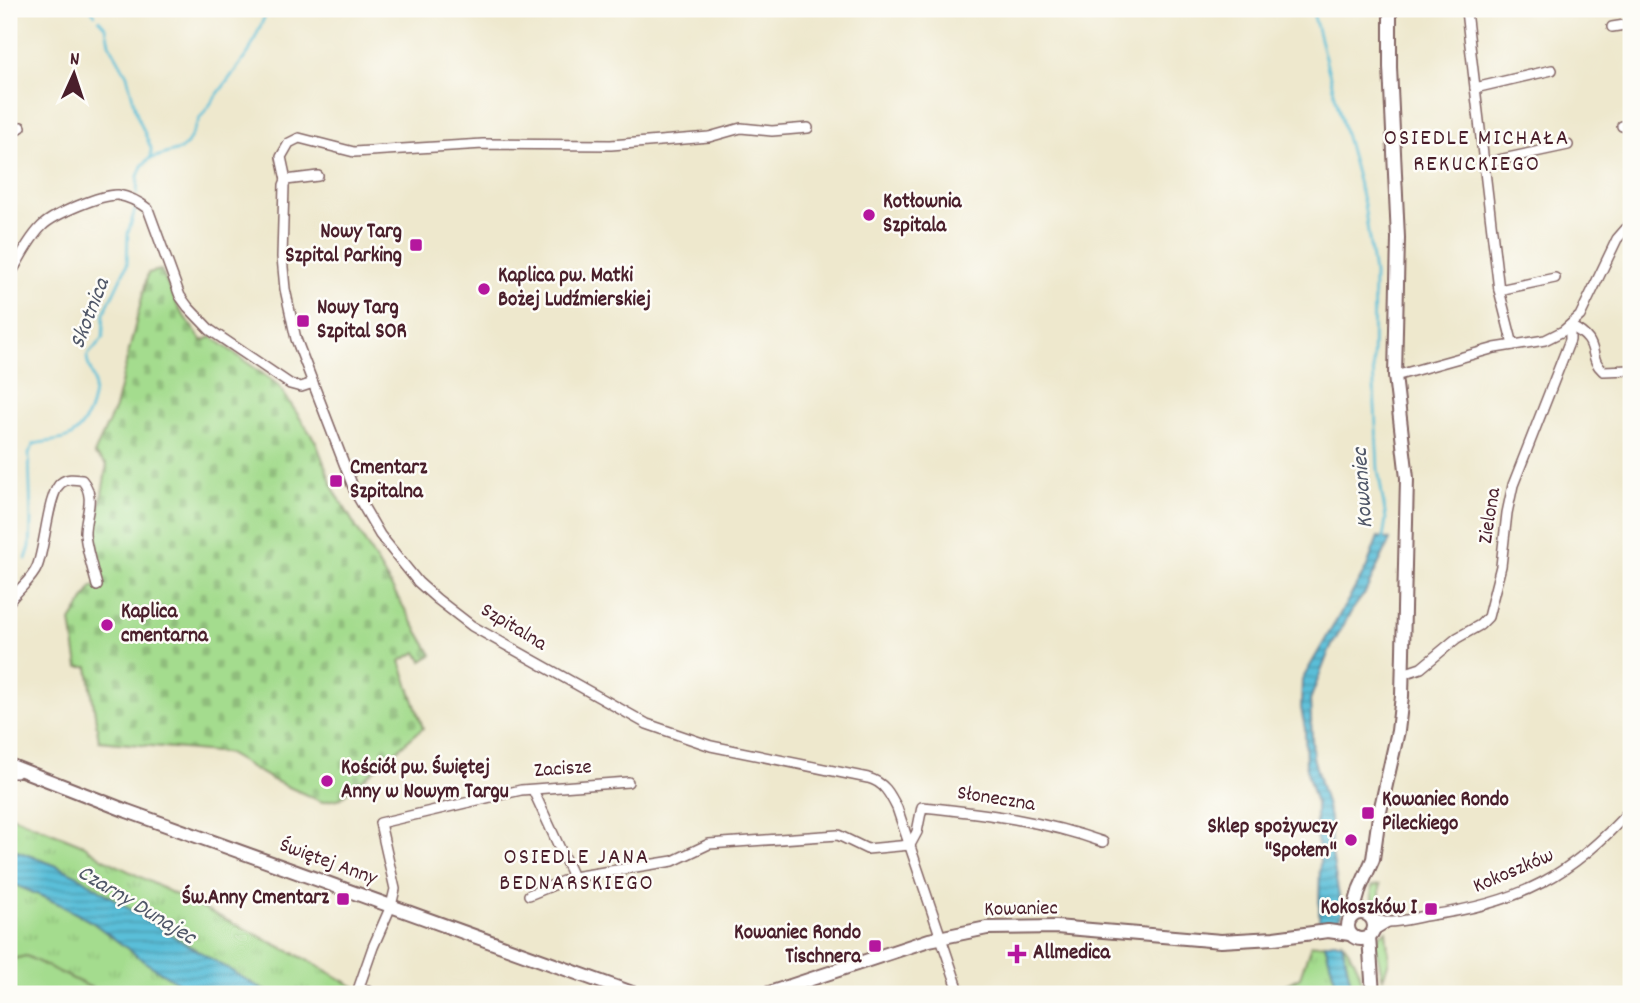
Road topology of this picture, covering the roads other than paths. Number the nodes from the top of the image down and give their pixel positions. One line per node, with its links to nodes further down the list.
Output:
1 (1334, 9): 2 (street)
2 (1390, 9): 22 (street)
3 (1475, 9): 7 (street)
4 (1631, 24): 5 (street)
5 (1612, 27)
6 (1552, 70): 7 (street)
7 (1475, 88): 12 (street)
8 (20, 127): 10 (street)
9 (808, 128): 14 (street, Szpitalna)
10 (9, 135)
11 (1568, 145): 12 (street)
12 (1484, 163): 18 (street)
13 (318, 176): 14 (street)
14 (286, 180): 23 (street, Szpitalna)
15 (1631, 223): 19 (street, Zielona)
16 (9, 277): 23 (street)
17 (1555, 278): 18 (street)
18 (1499, 290): 20 (street)
19 (1570, 326): 20 (street); 21 (street); 26 (street, Zielona)
20 (1513, 345): 22 (street)
21 (1631, 370)
22 (1395, 376): 26 (street)
23 (313, 383): 32 (street, Szpitalna)
24 (97, 586): 25 (street)
25 (9, 601)
26 (1403, 674): 34 (street)
27 (12, 769): 36 (street, Świętej Anny)
28 (628, 782): 29 (street, Zacisze)
29 (533, 790): 33 (street); 36 (street, Zacisze)
30 (1631, 810): 38 (street, Kokoszków)
31 (1103, 842): 32 (street, Słoneczna)
32 (910, 845): 33 (street); 40 (street, Szpitalna)
33 (573, 877): 35 (street)
34 (1365, 881): 37 (street); 38 (street)
35 (529, 895)
36 (391, 906): 41 (street); 42 (street, Świętej Anny)
37 (1351, 918): 38 (street); 38 (street); 39 (street, Kowaniec)
38 (1364, 929): 39 (street, Kowaniec); 45 (street)
39 (1322, 932): 40 (street, Kowaniec)
40 (940, 937): 43 (street, Kowaniec); 44 (street, Szpitalna)
41 (374, 994)
42 (635, 994)
43 (766, 994)
44 (960, 994)
45 (1373, 994)

